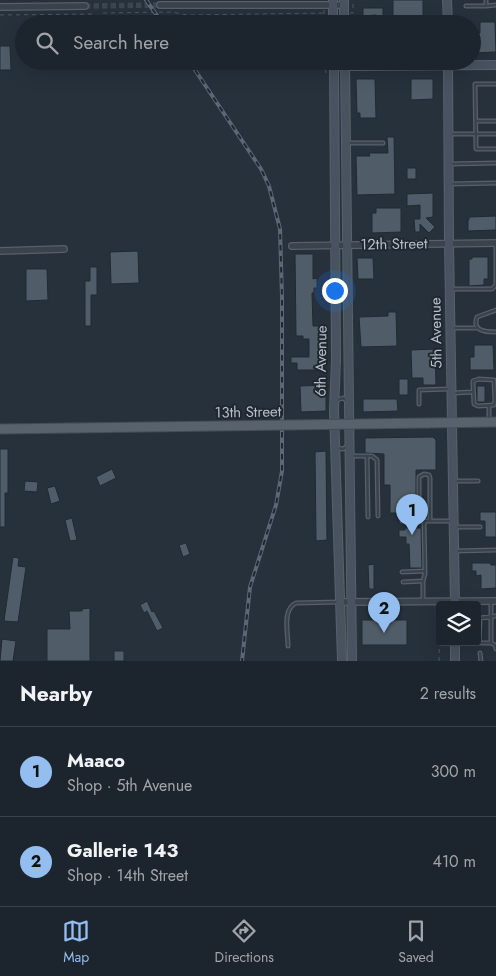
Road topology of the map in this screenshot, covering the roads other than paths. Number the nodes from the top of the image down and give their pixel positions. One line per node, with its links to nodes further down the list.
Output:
1 (448, 0): 12 (street)
2 (486, 0): 10 (lane)
3 (225, 2): 4 (street); 7 (street)
4 (160, 5)
5 (496, 5): 10 (lane)
6 (85, 6): 11 (street)
7 (333, 6): 8 (street)
8 (344, 6)
9 (466, 6): 10 (lane)
10 (486, 6)
11 (0, 7)
12 (448, 15)
13 (481, 64): 14 (street)
14 (496, 65)
15 (334, 70): 34 (street, 6th Avenue)
16 (345, 70): 24 (street, 6th Avenue)
17 (448, 70): 21 (street, 5th Avenue)
18 (496, 84): 19 (lane)
19 (476, 121): 20 (lane); 22 (lane)
20 (496, 121)
21 (448, 134): 22 (lane); 28 (street, 5th Avenue)
22 (476, 134): 23 (lane); 26 (lane)
23 (496, 134)
24 (345, 143): 25 (lane); 35 (street, 6th Avenue)
25 (383, 143)
26 (496, 149)
27 (496, 163): 28 (lane)
28 (448, 164): 30 (street, 5th Avenue)
29 (496, 183): 30 (lane)
30 (448, 184): 31 (street, 5th Avenue)
31 (449, 243): 32 (street, 12th Street); 35 (street, 12th Street); 39 (street, 5th Avenue)
32 (496, 243): 38 (lane)
33 (292, 246): 34 (street, 12th Street)
34 (335, 246): 35 (street, 12th Street); 46 (street, 6th Avenue)
35 (346, 246): 47 (street, 6th Avenue)
36 (64, 249): 37 (street)
37 (0, 251)
38 (496, 285): 39 (lane)
39 (450, 290): 41 (street, 5th Avenue)
40 (496, 310): 42 (lane)
41 (450, 328): 42 (lane); 44 (street, 5th Avenue)
42 (477, 328): 43 (lane)
43 (496, 332)
44 (451, 391): 45 (lane); 48 (lane); 50 (street, 5th Avenue)
45 (472, 392): 49 (lane); 49 (lane)
46 (334, 402): 47 (lane); 54 (street, 6th Avenue)
47 (348, 402): 53 (street, 6th Avenue)
48 (420, 404)
49 (489, 406): 51 (lane)
50 (451, 422): 51 (main road, 13th Street); 52 (main road, 13th Street, bridge); 57 (street, 5th Avenue)
51 (493, 422)
52 (0, 429)
53 (349, 444): 54 (lane); 55 (street, 6th Avenue)
54 (335, 445): 75 (street, 6th Avenue)
55 (349, 456): 56 (lane); 76 (street, 6th Avenue)
56 (366, 456): 59 (lane); 60 (lane)
57 (452, 481): 58 (lane); 65 (street, 5th Avenue)
58 (478, 481)
59 (378, 516)
60 (368, 517)
61 (402, 521): 62 (lane)
62 (419, 521): 63 (lane); 64 (lane)
63 (424, 521): 64 (lane); 69 (lane)
64 (430, 521): 65 (lane)
65 (453, 524): 66 (lane); 68 (street, 5th Avenue)
66 (480, 527)
67 (496, 550): 68 (lane)
68 (454, 551): 73 (street, 5th Avenue)
69 (425, 571): 70 (lane); 71 (lane)
70 (402, 572)
71 (423, 581): 72 (lane); 77 (lane)
72 (403, 582)
73 (455, 601)
74 (493, 601): 79 (lane)
75 (341, 602): 76 (street); 84 (lane); 88 (street, 6th Avenue)
76 (351, 602): 77 (street); 89 (street, 6th Avenue)
77 (423, 602): 78 (street)
78 (436, 602)
79 (491, 616): 80 (lane); 81 (lane); 83 (lane)
80 (496, 616)
81 (481, 618)
82 (481, 643): 83 (lane)
83 (491, 643): 86 (lane)
84 (288, 646)
85 (455, 646): 90 (street)
86 (496, 649)
87 (480, 653): 91 (lane)
88 (342, 661)
89 (352, 661)
90 (455, 661)
91 (480, 661)

